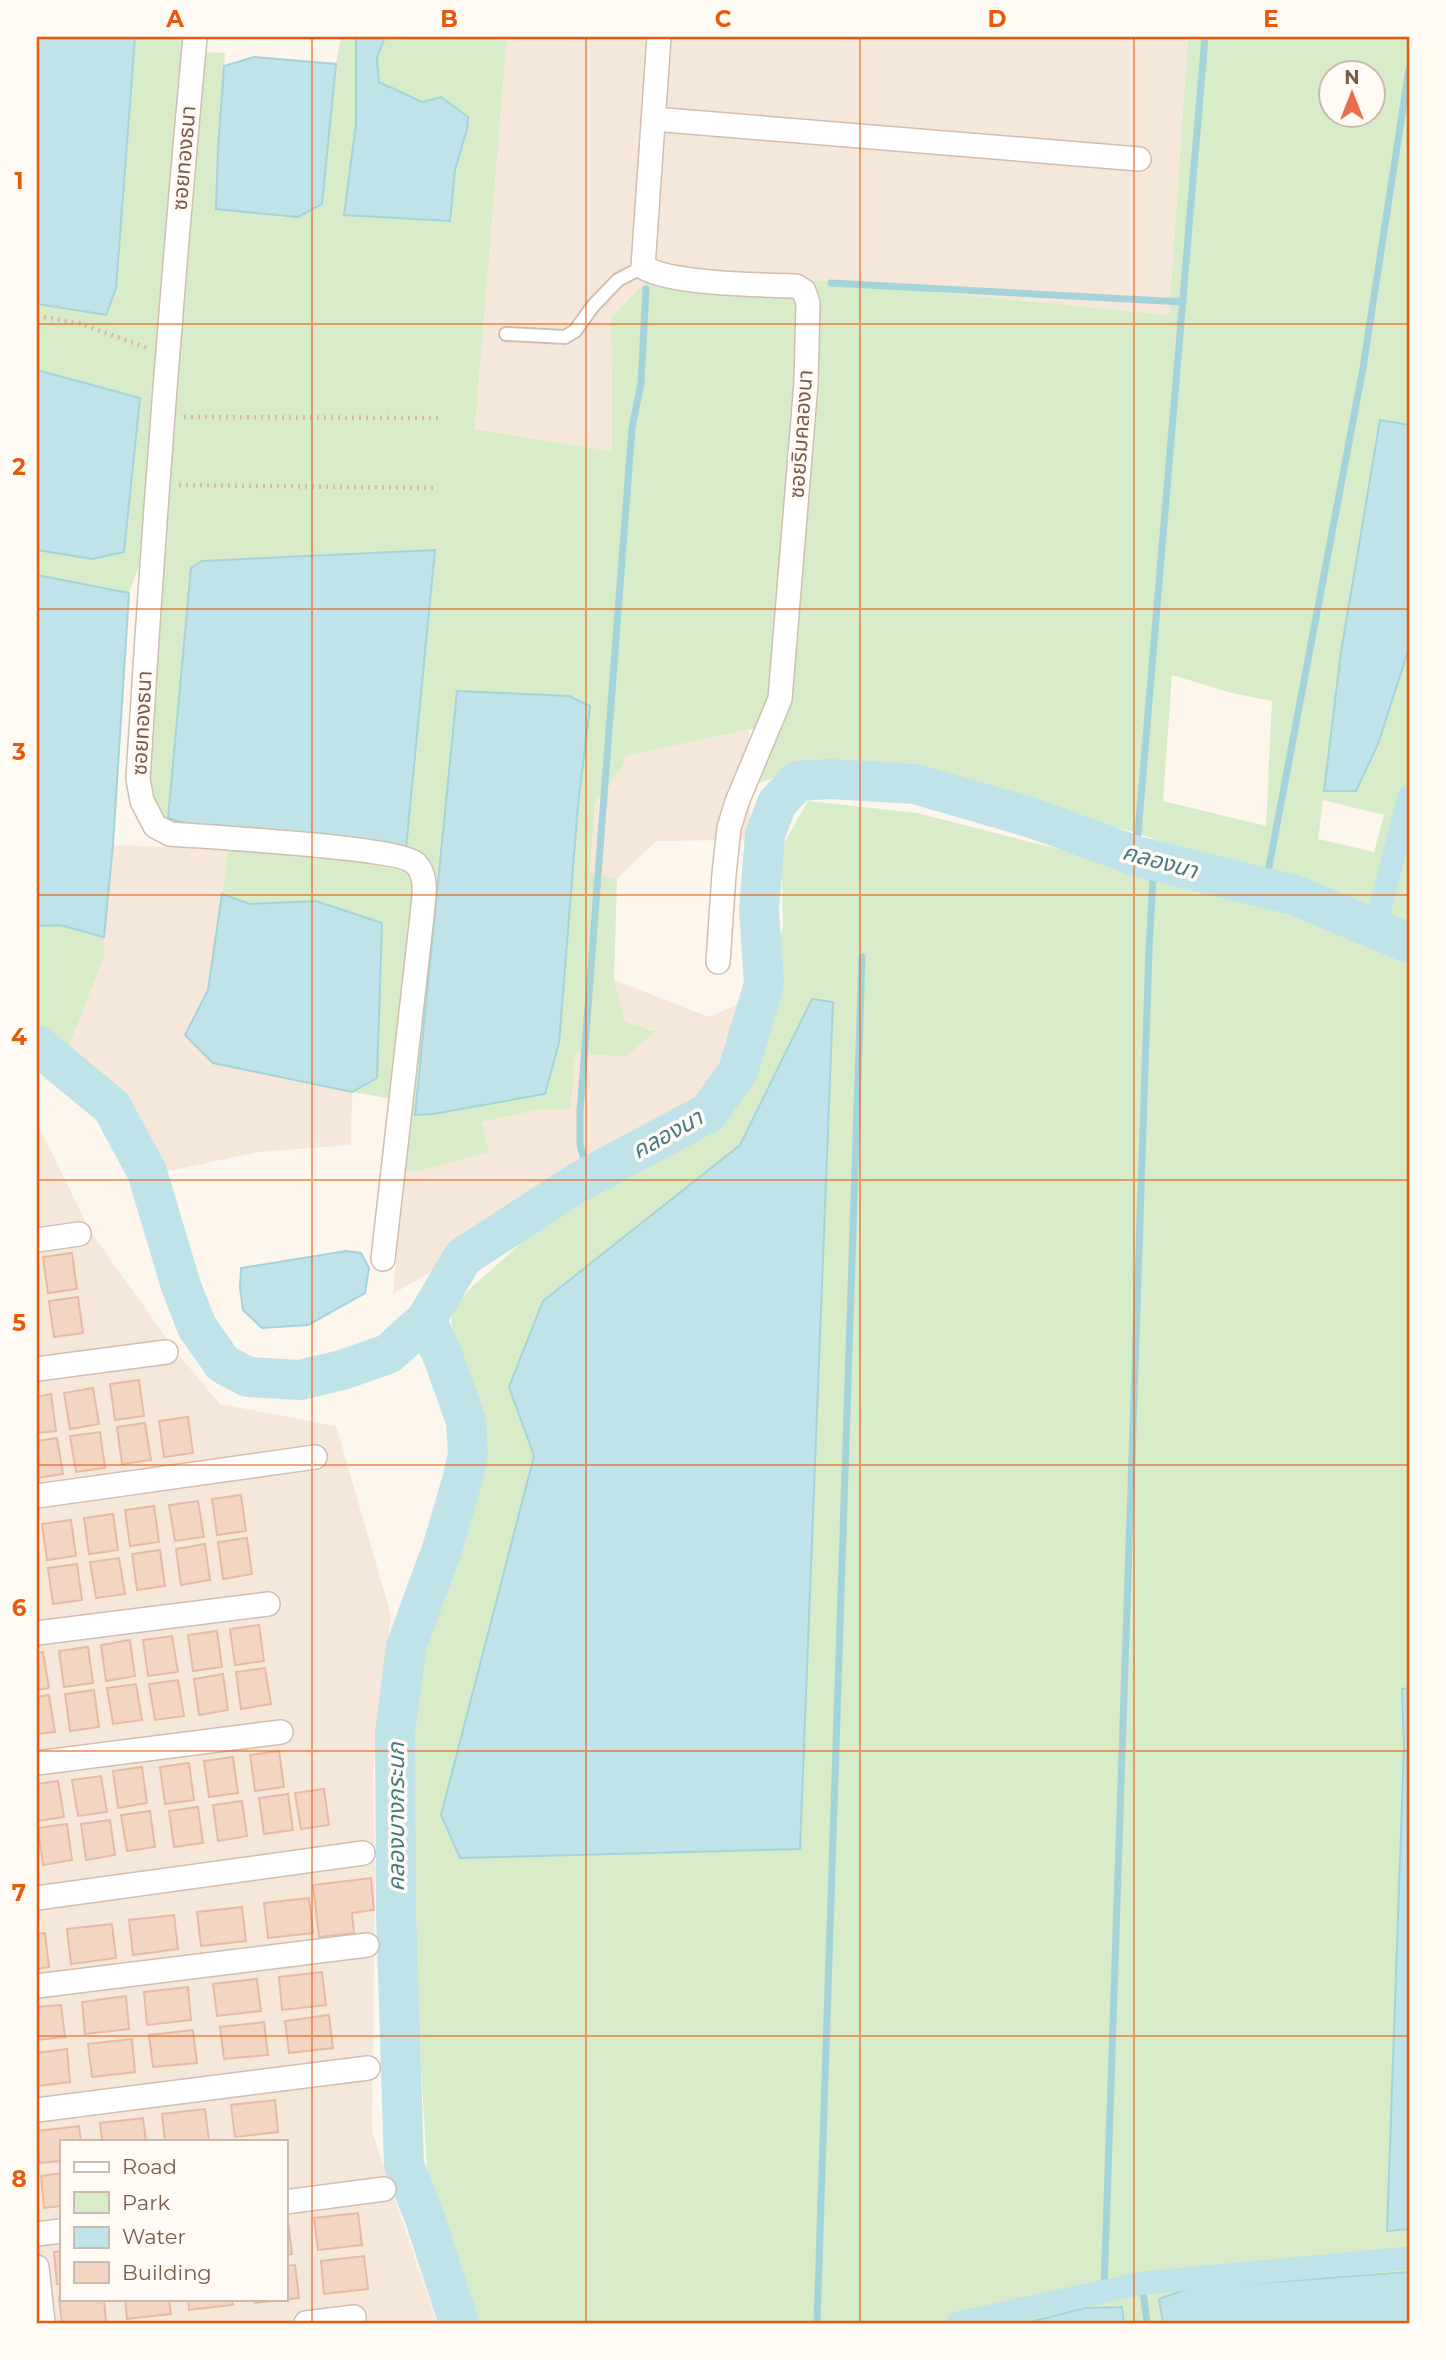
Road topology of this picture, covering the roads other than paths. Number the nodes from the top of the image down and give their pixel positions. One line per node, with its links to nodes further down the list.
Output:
1 (195, 37): 10 (street, ซอยทองธนา)
2 (659, 37): 3 (street)
3 (653, 119): 4 (street); 5 (street)
4 (1139, 159)
5 (643, 267): 6 (lane); 7 (street, ซอยริมคลองนา)
6 (506, 334)
7 (718, 962)
8 (79, 1234): 9 (street)
9 (37, 1240)
10 (383, 1259)
11 (166, 1352): 12 (street)
12 (37, 1369)
13 (315, 1457): 14 (street)
14 (37, 1496)
15 (268, 1604): 16 (street)
16 (37, 1633)
17 (281, 1732): 18 (street)
18 (37, 1763)
19 (363, 1853): 20 (street)
20 (37, 1898)
21 (367, 1945): 22 (street)
22 (37, 1986)
23 (368, 2068): 24 (street)
24 (37, 2110)
25 (384, 2189): 26 (street)
26 (287, 2202)
27 (60, 2231): 28 (street)
28 (37, 2234)
29 (37, 2267): 31 (street)
30 (354, 2317): 32 (street)
31 (43, 2323)
32 (306, 2323)

